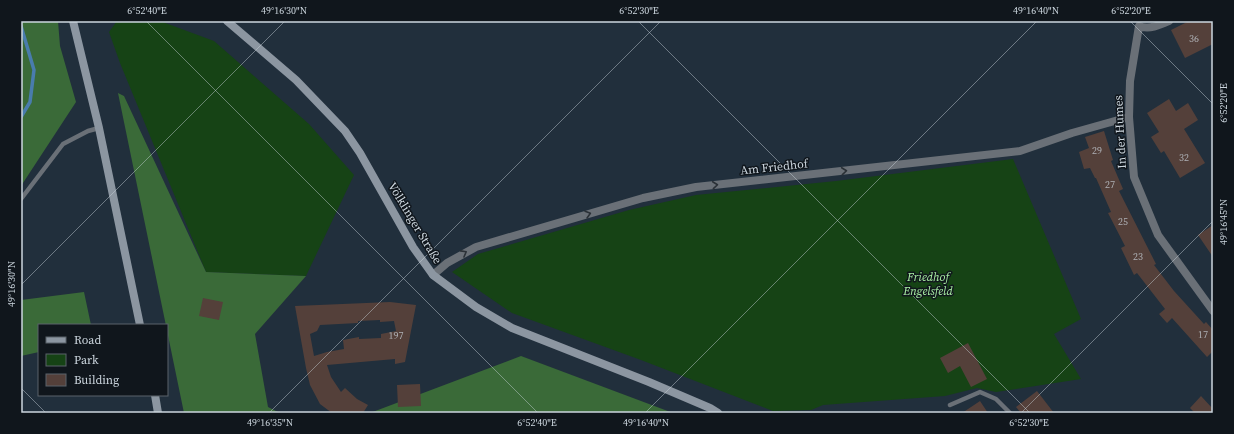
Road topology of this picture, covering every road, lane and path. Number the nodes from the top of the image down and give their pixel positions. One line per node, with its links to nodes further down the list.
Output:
1 (74, 21): 6 (street)
2 (227, 21): 8 (street, Völklinger Straße)
3 (1169, 21): 4 (street, In der Humes)
4 (1140, 24): 5 (street, In der Humes)
5 (1129, 117): 8 (street, Am Friedhof, one-way to 5); 9 (street, In der Humes)
6 (99, 128): 7 (lane); 10 (street)
7 (21, 199)
8 (433, 275): 14 (street, Völklinger Straße)
9 (1213, 311)
10 (140, 324)
11 (155, 396): 13 (street)
12 (950, 406): 15 (lane)
13 (158, 413)
14 (718, 413)
15 (1010, 413)

